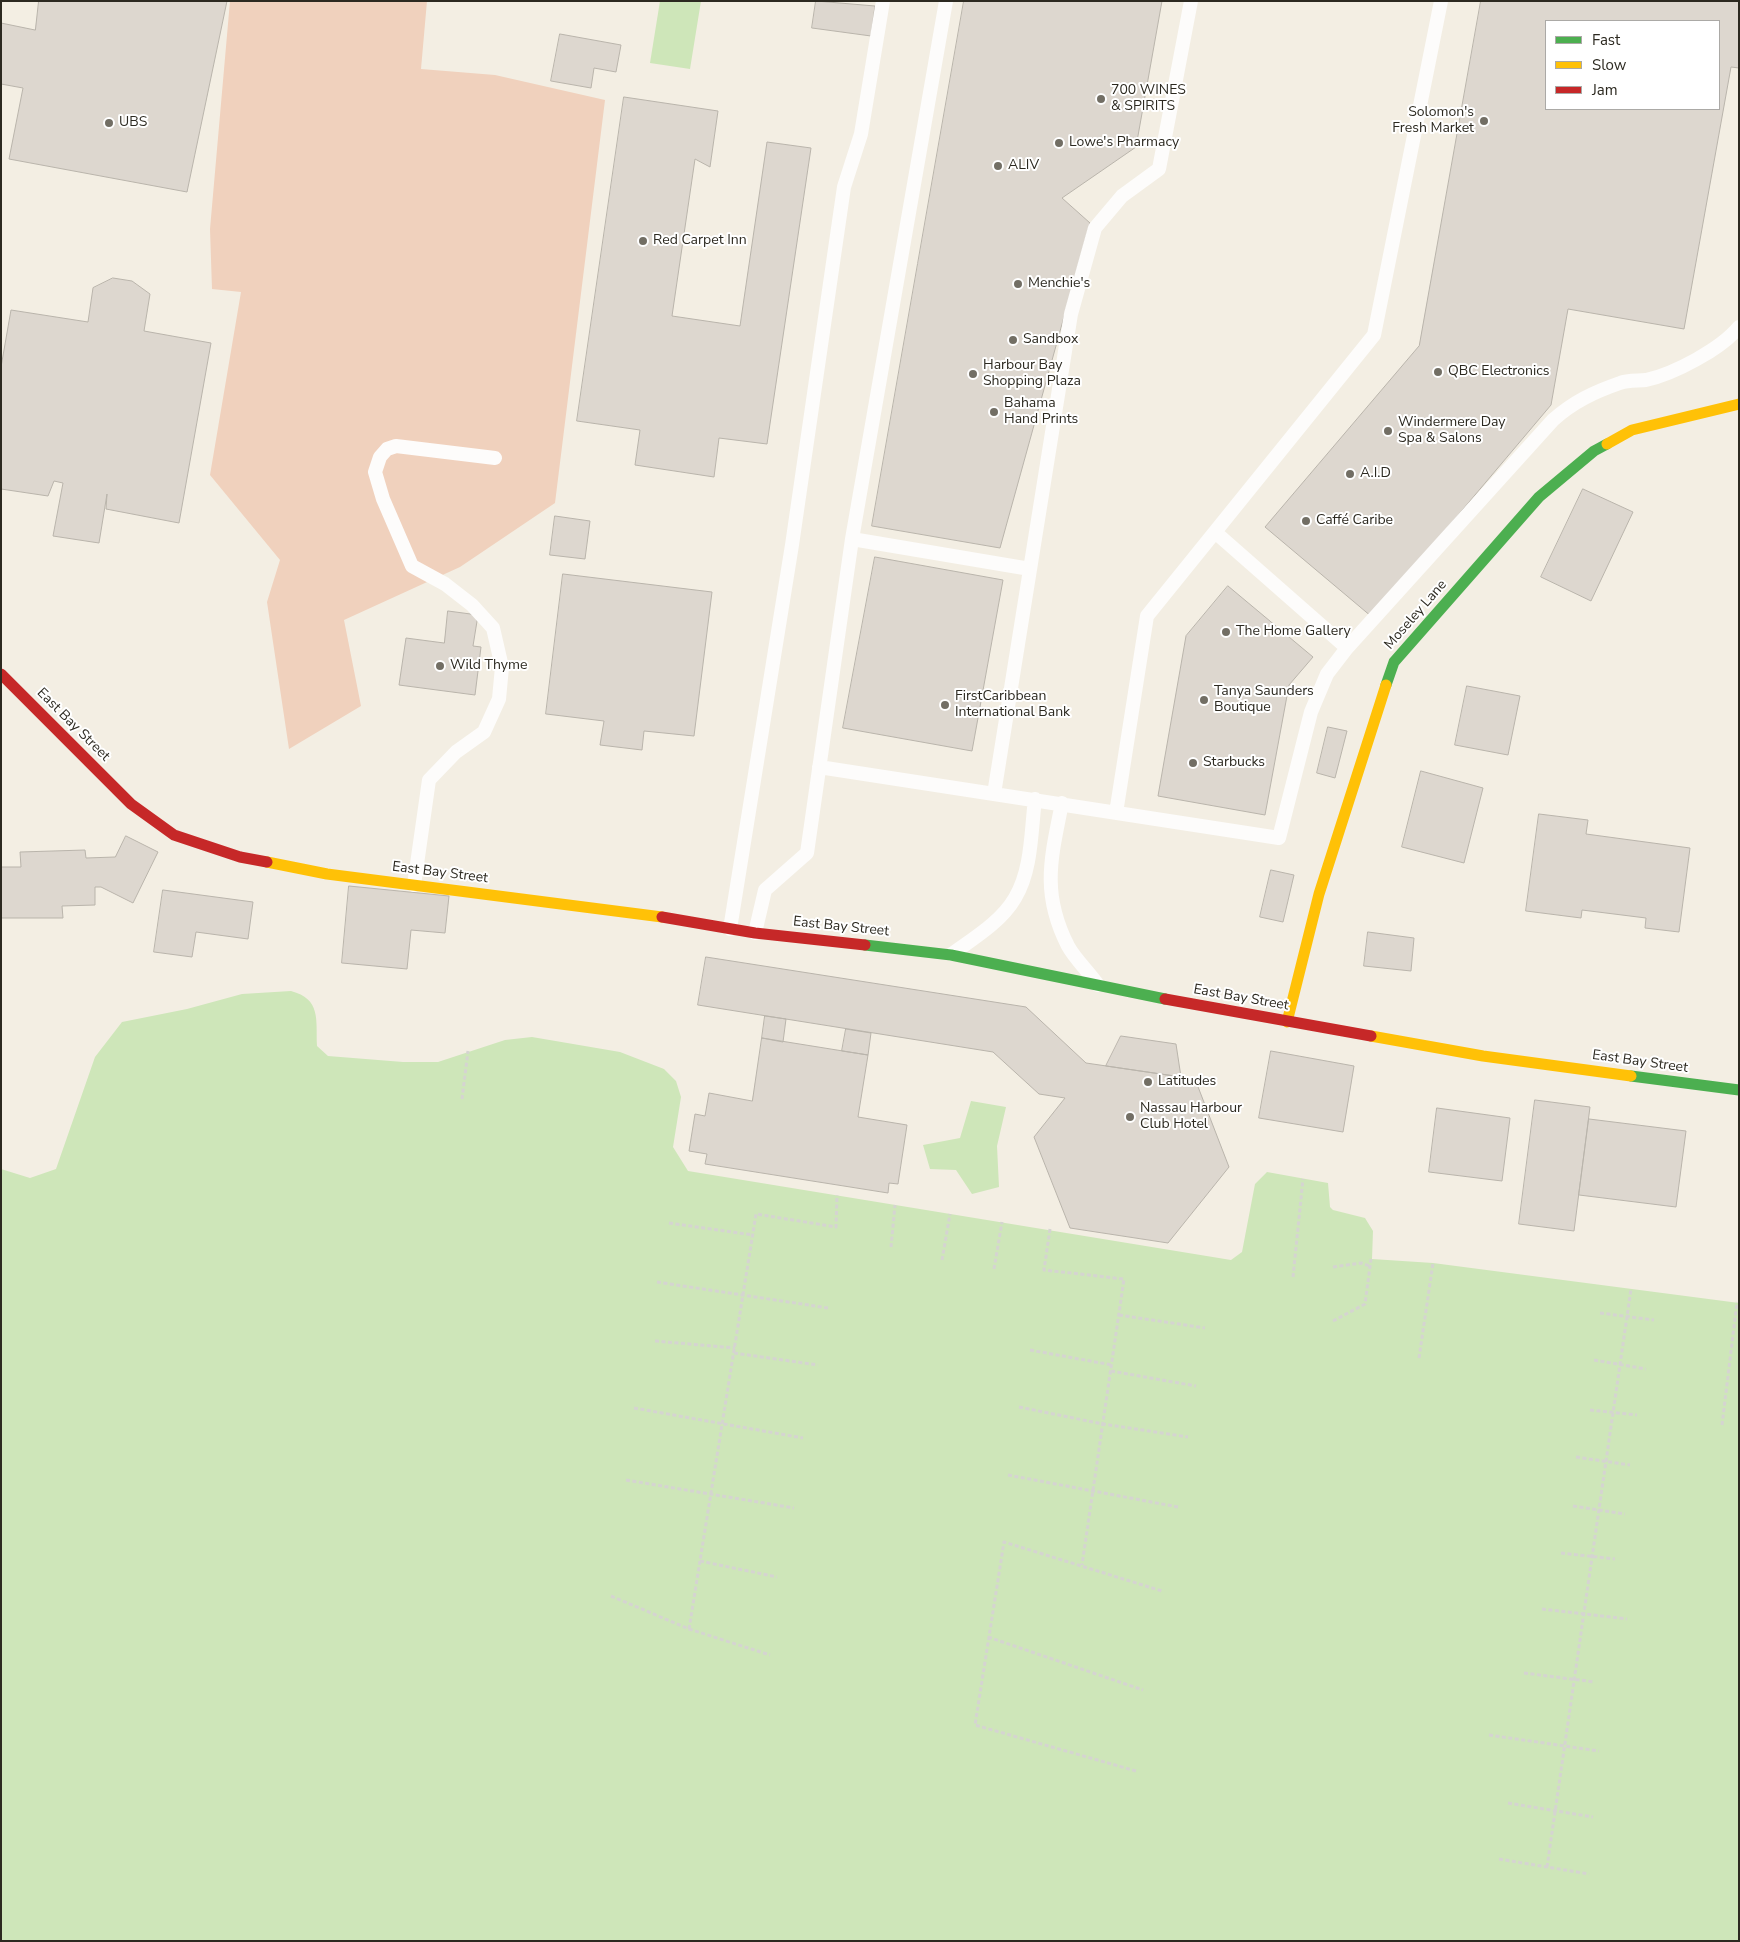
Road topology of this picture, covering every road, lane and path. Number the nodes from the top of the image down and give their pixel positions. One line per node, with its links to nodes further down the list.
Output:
1 (883, 1): 19 (lane)
2 (946, 1): 9 (lane)
3 (1191, 1): 10 (lane)
4 (1441, 1): 8 (lane)
5 (1739, 327): 11 (lane)
6 (1739, 404): 23 (main road, Moseley Lane)
7 (495, 458): 18 (lane)
8 (1215, 532): 11 (lane); 17 (lane)
9 (852, 539): 10 (lane); 13 (lane)
10 (1030, 569): 14 (lane)
11 (1347, 648): 17 (lane)
12 (1, 674): 18 (main road, East Bay Street)
13 (819, 767): 14 (lane); 20 (lane)
14 (994, 794): 15 (lane)
15 (1035, 799): 16 (lane); 21 (lane)
16 (1062, 803): 17 (lane); 22 (lane)
17 (1116, 813)
18 (414, 885): 19 (main road, East Bay Street)
19 (730, 929): 20 (main road, East Bay Street)
20 (755, 933): 21 (main road, East Bay Street)
21 (951, 955): 22 (main road, East Bay Street)
22 (1098, 986): 23 (main road, East Bay Street)
23 (1286, 1022): 25 (main road, East Bay Street)
24 (468, 1051): 26 (path)
25 (1739, 1090)
26 (462, 1099)
27 (1303, 1179): 42 (path)
28 (837, 1195): 34 (path)
29 (896, 1205): 35 (path)
30 (950, 1214): 36 (path)
31 (1002, 1222): 41 (path)
32 (669, 1223): 34 (path)
33 (1050, 1229): 49 (path)
34 (753, 1236): 45 (path)
35 (891, 1247)
36 (942, 1260)
37 (1371, 1260): 39 (path)
38 (1432, 1263): 58 (path)
39 (1370, 1266): 40 (path); 52 (path)
40 (1333, 1267)
41 (994, 1269)
42 (1293, 1277)
43 (658, 1282): 45 (path)
44 (1631, 1289): 50 (path)
45 (743, 1295): 47 (path); 55 (path)
46 (1737, 1302): 73 (path)
47 (828, 1308)
48 (1600, 1312): 50 (path)
49 (1119, 1316): 53 (path); 62 (path)
50 (1627, 1317): 51 (path); 60 (path)
51 (1654, 1320)
52 (1333, 1321)
53 (1205, 1328)
54 (655, 1340): 55 (path)
55 (735, 1348): 57 (path)
56 (1030, 1350): 62 (path)
57 (734, 1353): 61 (path); 71 (path)
58 (1419, 1358)
59 (1594, 1360): 60 (path)
60 (1620, 1364): 63 (path); 69 (path)
61 (818, 1365)
62 (1112, 1365): 64 (path)
63 (1646, 1369)
64 (1111, 1371): 65 (path); 72 (path)
65 (1196, 1386)
66 (1019, 1407): 72 (path)
67 (634, 1408): 71 (path)
68 (1590, 1410): 69 (path)
69 (1612, 1414): 70 (path); 77 (path)
70 (1637, 1415)
71 (723, 1424): 75 (path); 82 (path)
72 (1103, 1424): 74 (path); 81 (path)
73 (1722, 1425)
74 (1188, 1437)
75 (803, 1438)
76 (1576, 1457): 77 (path)
77 (1606, 1463): 78 (path); 86 (path)
78 (1630, 1466)
79 (1008, 1475): 81 (path)
80 (626, 1480): 82 (path)
81 (1093, 1491): 84 (path); 92 (path)
82 (711, 1493): 85 (path); 90 (path)
83 (1574, 1506): 86 (path)
84 (1178, 1507)
85 (794, 1508)
86 (1599, 1511): 87 (path); 89 (path)
87 (1625, 1514)
88 (1561, 1553): 89 (path)
89 (1591, 1556): 91 (path); 97 (path)
90 (700, 1560): 93 (path); 99 (path)
91 (1615, 1560)
92 (1082, 1565): 94 (path); 100 (path)
93 (777, 1577)
94 (1162, 1591)
95 (611, 1596): 99 (path)
96 (1542, 1609): 97 (path)
97 (1582, 1613): 98 (path); 103 (path)
98 (1627, 1619)
99 (689, 1629): 101 (path)
100 (988, 1637): 105 (path); 109 (path)
101 (770, 1655)
102 (1524, 1673): 103 (path)
103 (1573, 1679): 104 (path); 107 (path)
104 (1595, 1682)
105 (1143, 1690)
106 (1489, 1735): 107 (path)
107 (1564, 1747): 108 (path); 111 (path)
108 (1600, 1751)
109 (1136, 1771)
110 (1508, 1803): 111 (path)
111 (1555, 1812): 112 (path); 114 (path)
112 (1593, 1817)
113 (1499, 1859): 114 (path)
114 (1547, 1866): 115 (path)
115 (1589, 1874)

